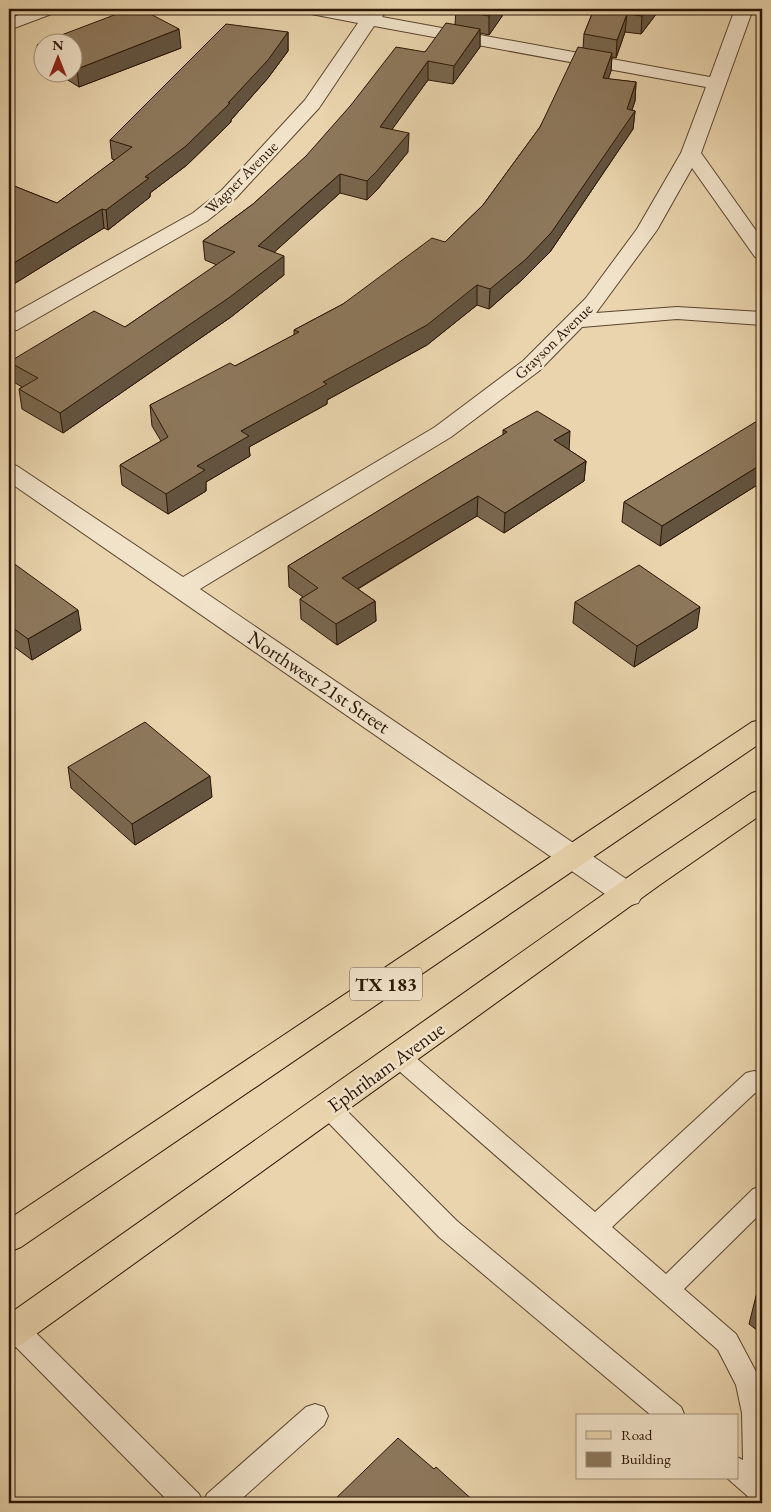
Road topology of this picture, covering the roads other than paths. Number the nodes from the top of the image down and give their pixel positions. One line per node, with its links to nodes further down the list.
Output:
1 (48, 9): 5 (street)
2 (312, 9): 4 (street)
3 (744, 9): 6 (street, Grayson Avenue)
4 (374, 14): 6 (street); 11 (street, Wagner Avenue)
5 (9, 25)
6 (717, 84): 7 (street, Grayson Avenue)
7 (691, 153): 8 (street); 10 (street, Grayson Avenue)
8 (762, 253)
9 (762, 319): 10 (street)
10 (576, 321): 13 (street, Grayson Avenue)
11 (9, 325)
12 (9, 471): 13 (street, Northwest 21st Street)
13 (182, 590): 16 (street, Northwest 21st Street)
14 (762, 729): 16 (main road, TX 183)
15 (762, 800): 17 (main road, Ephriham Avenue)
16 (575, 857): 17 (street, Northwest 21st Street); 23 (main road, TX 183)
17 (628, 895): 18 (main road, Ephriham Avenue)
18 (399, 1057): 20 (main road, Ephriham Avenue); 22 (lane)
19 (762, 1086): 22 (lane)
20 (329, 1108): 25 (main road, Ephriham Avenue); 26 (lane)
21 (762, 1196): 24 (lane)
22 (596, 1226): 24 (lane)
23 (9, 1237)
24 (668, 1289): 29 (lane)
25 (12, 1332): 30 (lane)
26 (670, 1414)
27 (316, 1416): 31 (lane)
28 (738, 1471): 29 (lane)
29 (760, 1489)
30 (189, 1503)
31 (217, 1503)

